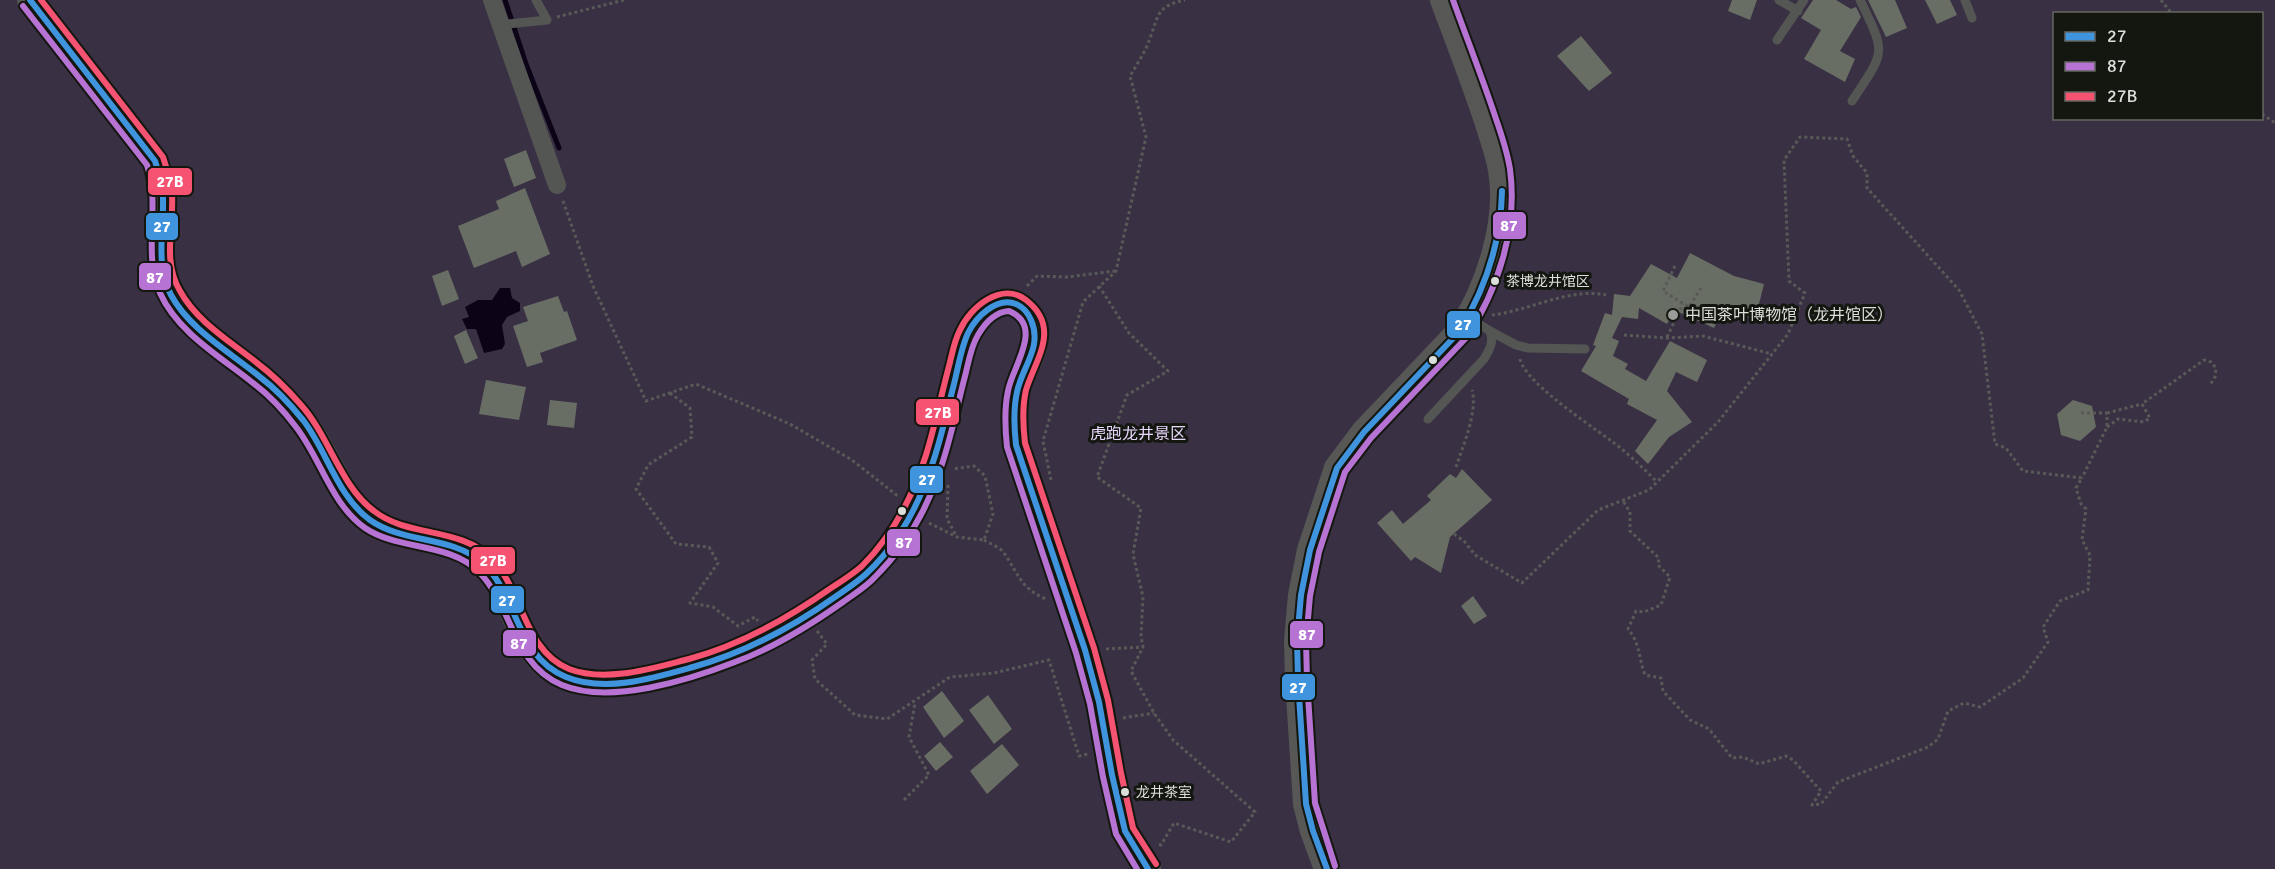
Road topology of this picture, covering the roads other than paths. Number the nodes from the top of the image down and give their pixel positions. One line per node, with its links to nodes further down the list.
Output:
1 (30, 0): 19 (street)
2 (492, 0): 11 (street)
3 (536, 0): 11 (lane)
4 (1443, 0): 15 (street)
5 (1779, 0): 9 (lane)
6 (1804, 0): 9 (lane)
7 (1860, 0): 13 (lane)
8 (1965, 0): 10 (lane)
9 (1797, 11): 12 (lane)
10 (1972, 18)
11 (504, 23): 14 (street)
12 (1777, 40)
13 (1852, 101)
14 (557, 185)
15 (1469, 318): 16 (lane); 20 (street)
16 (1490, 331): 17 (lane); 18 (lane)
17 (1585, 349)
18 (1428, 419)
19 (1148, 869)
20 (1327, 869)

